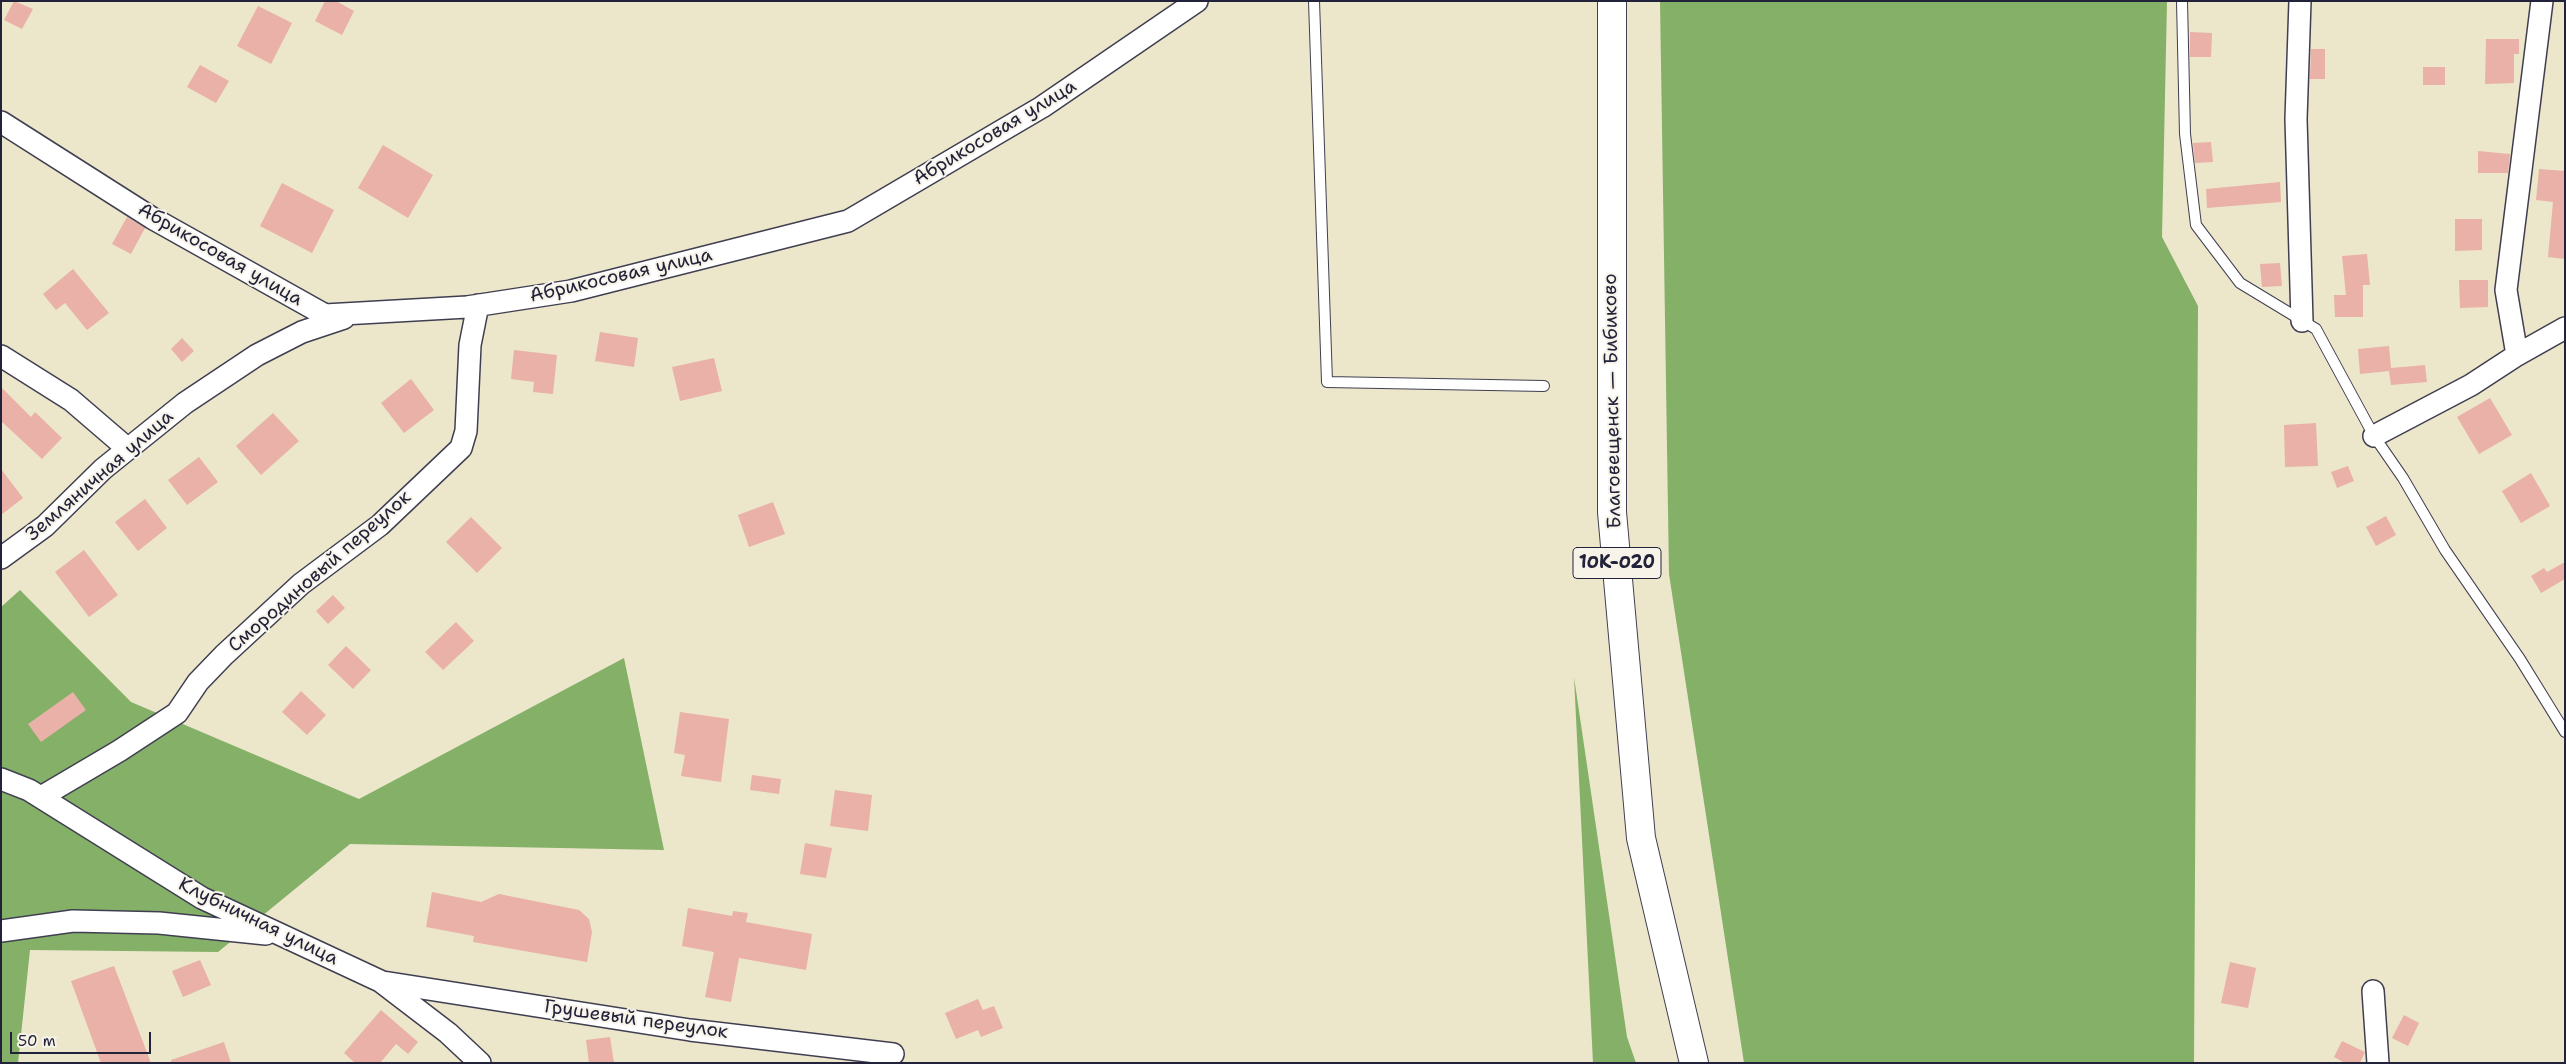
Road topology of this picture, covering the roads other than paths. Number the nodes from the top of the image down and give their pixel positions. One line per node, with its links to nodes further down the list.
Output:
1 (1197, 1): 8 (street, Абрикосовая улица)
2 (1314, 1): 14 (lane)
3 (1612, 1): 27 (main road, Благовещенск — Бибиково / 10К-020)
4 (2182, 1): 10 (lane)
5 (2300, 1): 10 (street)
6 (2542, 1): 12 (street)
7 (1, 122): 9 (street, Абрикосовая улица)
8 (478, 306): 9 (street, Абрикосовая улица); 20 (street, Смородиновый переулок)
9 (358, 313): 16 (street, Земляничная улица)
10 (2302, 321): 15 (lane)
11 (2565, 328): 12 (street)
12 (2517, 355): 15 (street)
13 (1, 356): 16 (street)
14 (1544, 386)
15 (2374, 436): 18 (lane)
16 (128, 449): 17 (street, Земляничная улица)
17 (1, 558)
18 (2565, 732)
19 (1, 779): 20 (street, Клубничная улица)
20 (41, 797): 22 (street, Клубничная улица)
21 (1, 931): 22 (street)
22 (282, 936): 23 (street, Клубничная улица)
23 (380, 982): 25 (street, Грушевый переулок); 26 (street, Клубничная улица)
24 (2373, 991): 28 (street)
25 (892, 1054)
26 (480, 1063)
27 (1694, 1063)
28 (2378, 1063)

